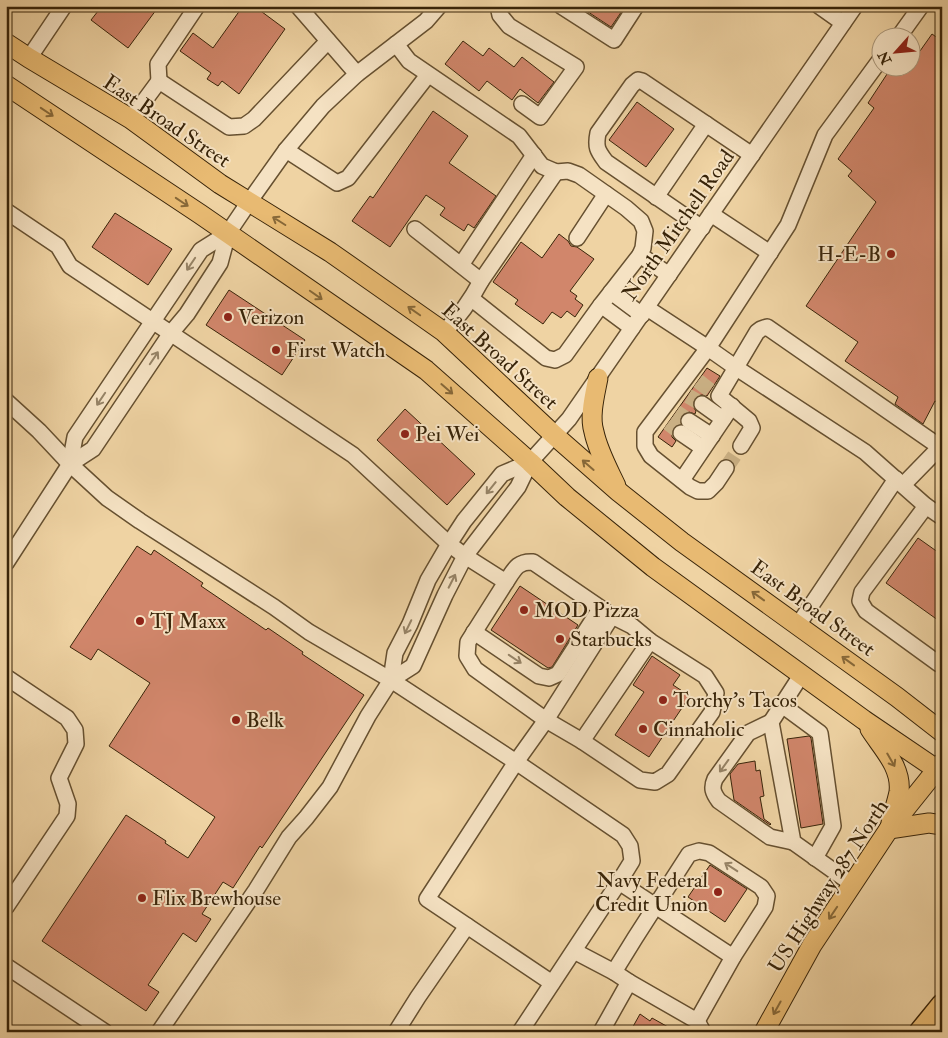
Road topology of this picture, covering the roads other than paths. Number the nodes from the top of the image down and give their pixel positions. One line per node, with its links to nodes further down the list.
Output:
1 (64, 6): 15 (street)
2 (197, 6): 19 (street)
3 (298, 6): 12 (street)
4 (439, 6): 14 (street)
5 (498, 6): 21 (street)
6 (561, 6): 7 (street)
7 (636, 6)
8 (855, 6): 10 (street, North Mitchell Road)
9 (921, 6): 11 (street)
10 (830, 13): 26 (street, North Mitchell Road)
11 (905, 28)
12 (328, 42): 17 (street); 19 (street)
13 (6, 43): 15 (main road, East Broad Street)
14 (396, 44): 17 (street); 18 (street)
15 (29, 58): 22 (main road, East Broad Street)
16 (870, 73): 37 (street)
17 (356, 74): 24 (street)
18 (428, 75): 24 (street); 25 (street)
19 (159, 81): 22 (street)
20 (6, 85): 35 (main road, one-way to 35)
21 (522, 104)
22 (131, 120): 30 (main road, East Broad Street)
23 (706, 124): 26 (street); 29 (street); 29 (street)
24 (286, 150): 30 (street)
25 (534, 155): 27 (street); 39 (street)
26 (752, 155): 32 (street, North Mitchell Road)
27 (556, 172): 28 (street); 41 (street)
28 (606, 194): 36 (street); 38 (street)
29 (656, 197): 34 (street)
30 (249, 202): 35 (street); 48 (main road, East Broad Street, one-way to 30)
31 (6, 211): 46 (street)
32 (712, 214): 34 (street, North Mitchell Road); 37 (street)
33 (415, 228): 39 (street)
34 (702, 228): 40 (street, North Mitchell Road)
35 (228, 234): 46 (street, one-way to 46); 49 (street); 61 (main road, one-way to 61)
36 (577, 238)
37 (770, 252): 50 (street)
38 (640, 255): 40 (street); 42 (street)
39 (462, 265): 41 (street)
40 (669, 275): 45 (street, North Mitchell Road)
41 (482, 281): 43 (street)
42 (611, 292): 44 (street); 45 (street)
43 (472, 298): 44 (street); 48 (street)
44 (601, 306): 47 (street)
45 (644, 311): 47 (street, North Mitchell Road); 50 (street)
46 (152, 321): 49 (street); 62 (street, one-way to 62)
47 (632, 328): 52 (street, North Mitchell Road)
48 (444, 332): 57 (main road, East Broad Street)
49 (171, 333): 62 (street, one-way to 49); 69 (street)
50 (708, 348): 51 (street); 64 (street)
51 (735, 367): 55 (street); 60 (street); 65 (street)
52 (598, 378): 57 (street, North Mitchell Road); 66 (main road)
53 (6, 401): 62 (street)
54 (702, 404): 55 (street)
55 (728, 412): 58 (street); 59 (street)
56 (685, 427): 58 (street)
57 (554, 435): 61 (street, North Mitchell Road); 66 (main road, East Broad Street, one-way to 57)
58 (708, 442): 64 (street)
59 (741, 446)
60 (941, 446): 65 (street)
61 (530, 462): 69 (street, one-way to 69); 70 (street); 78 (main road)
62 (70, 464): 71 (street); 80 (street)
63 (726, 468): 64 (street)
64 (682, 480)
65 (900, 482): 67 (street); 74 (street)
66 (619, 492): 74 (main road, East Broad Street, one-way to 66)
67 (926, 506): 68 (street); 77 (street)
68 (942, 517)
69 (450, 544): 70 (street); 80 (street, one-way to 80)
70 (465, 556): 72 (street); 80 (street, one-way to 70)
71 (6, 563)
72 (506, 582): 73 (street); 75 (street)
73 (606, 613): 75 (street, one-way to 73); 76 (street); 84 (street)
74 (798, 625): 81 (main road, East Broad Street, one-way to 74)
75 (474, 632): 84 (street)
76 (650, 641): 88 (street); 88 (street)
77 (942, 664)
78 (802, 674): 82 (street); 85 (main road)
79 (6, 677): 98 (street)
80 (391, 680): 89 (street); 110 (street)
81 (905, 703): 83 (main road); 87 (main road, East Broad Street)
82 (782, 705): 86 (street); 94 (street)
83 (942, 713)
84 (546, 720): 88 (street); 89 (street)
85 (864, 720): 90 (main road); 92 (main road, one-way to 92)
86 (771, 722): 93 (street); 93 (street, one-way to 93)
87 (942, 732)
88 (582, 742)
89 (516, 762): 95 (street); 99 (street)
90 (940, 769): 92 (main road, US Highway 287 North)
91 (935, 824): 92 (main road)
92 (889, 829): 96 (main road, US Highway 287 North)
93 (793, 842): 94 (street)
94 (815, 858): 96 (street)
95 (620, 882): 97 (street); 100 (street)
96 (852, 884): 113 (main road, US Highway 287 North, one-way to 113)
97 (656, 906): 101 (street); 101 (street, one-way to 97); 103 (street)
98 (6, 907)
99 (467, 926): 105 (street); 108 (street)
100 (574, 951): 103 (street); 105 (street)
101 (732, 957): 107 (street)
102 (6, 966): 109 (street)
103 (614, 972): 104 (street)
104 (629, 982): 107 (street); 112 (street)
105 (552, 983): 111 (street)
106 (942, 1005): 114 (highway)
107 (699, 1026)
108 (399, 1031)
109 (105, 1032)
110 (159, 1032)
111 (520, 1032)
112 (601, 1032)
113 (764, 1032)
114 (920, 1032)

